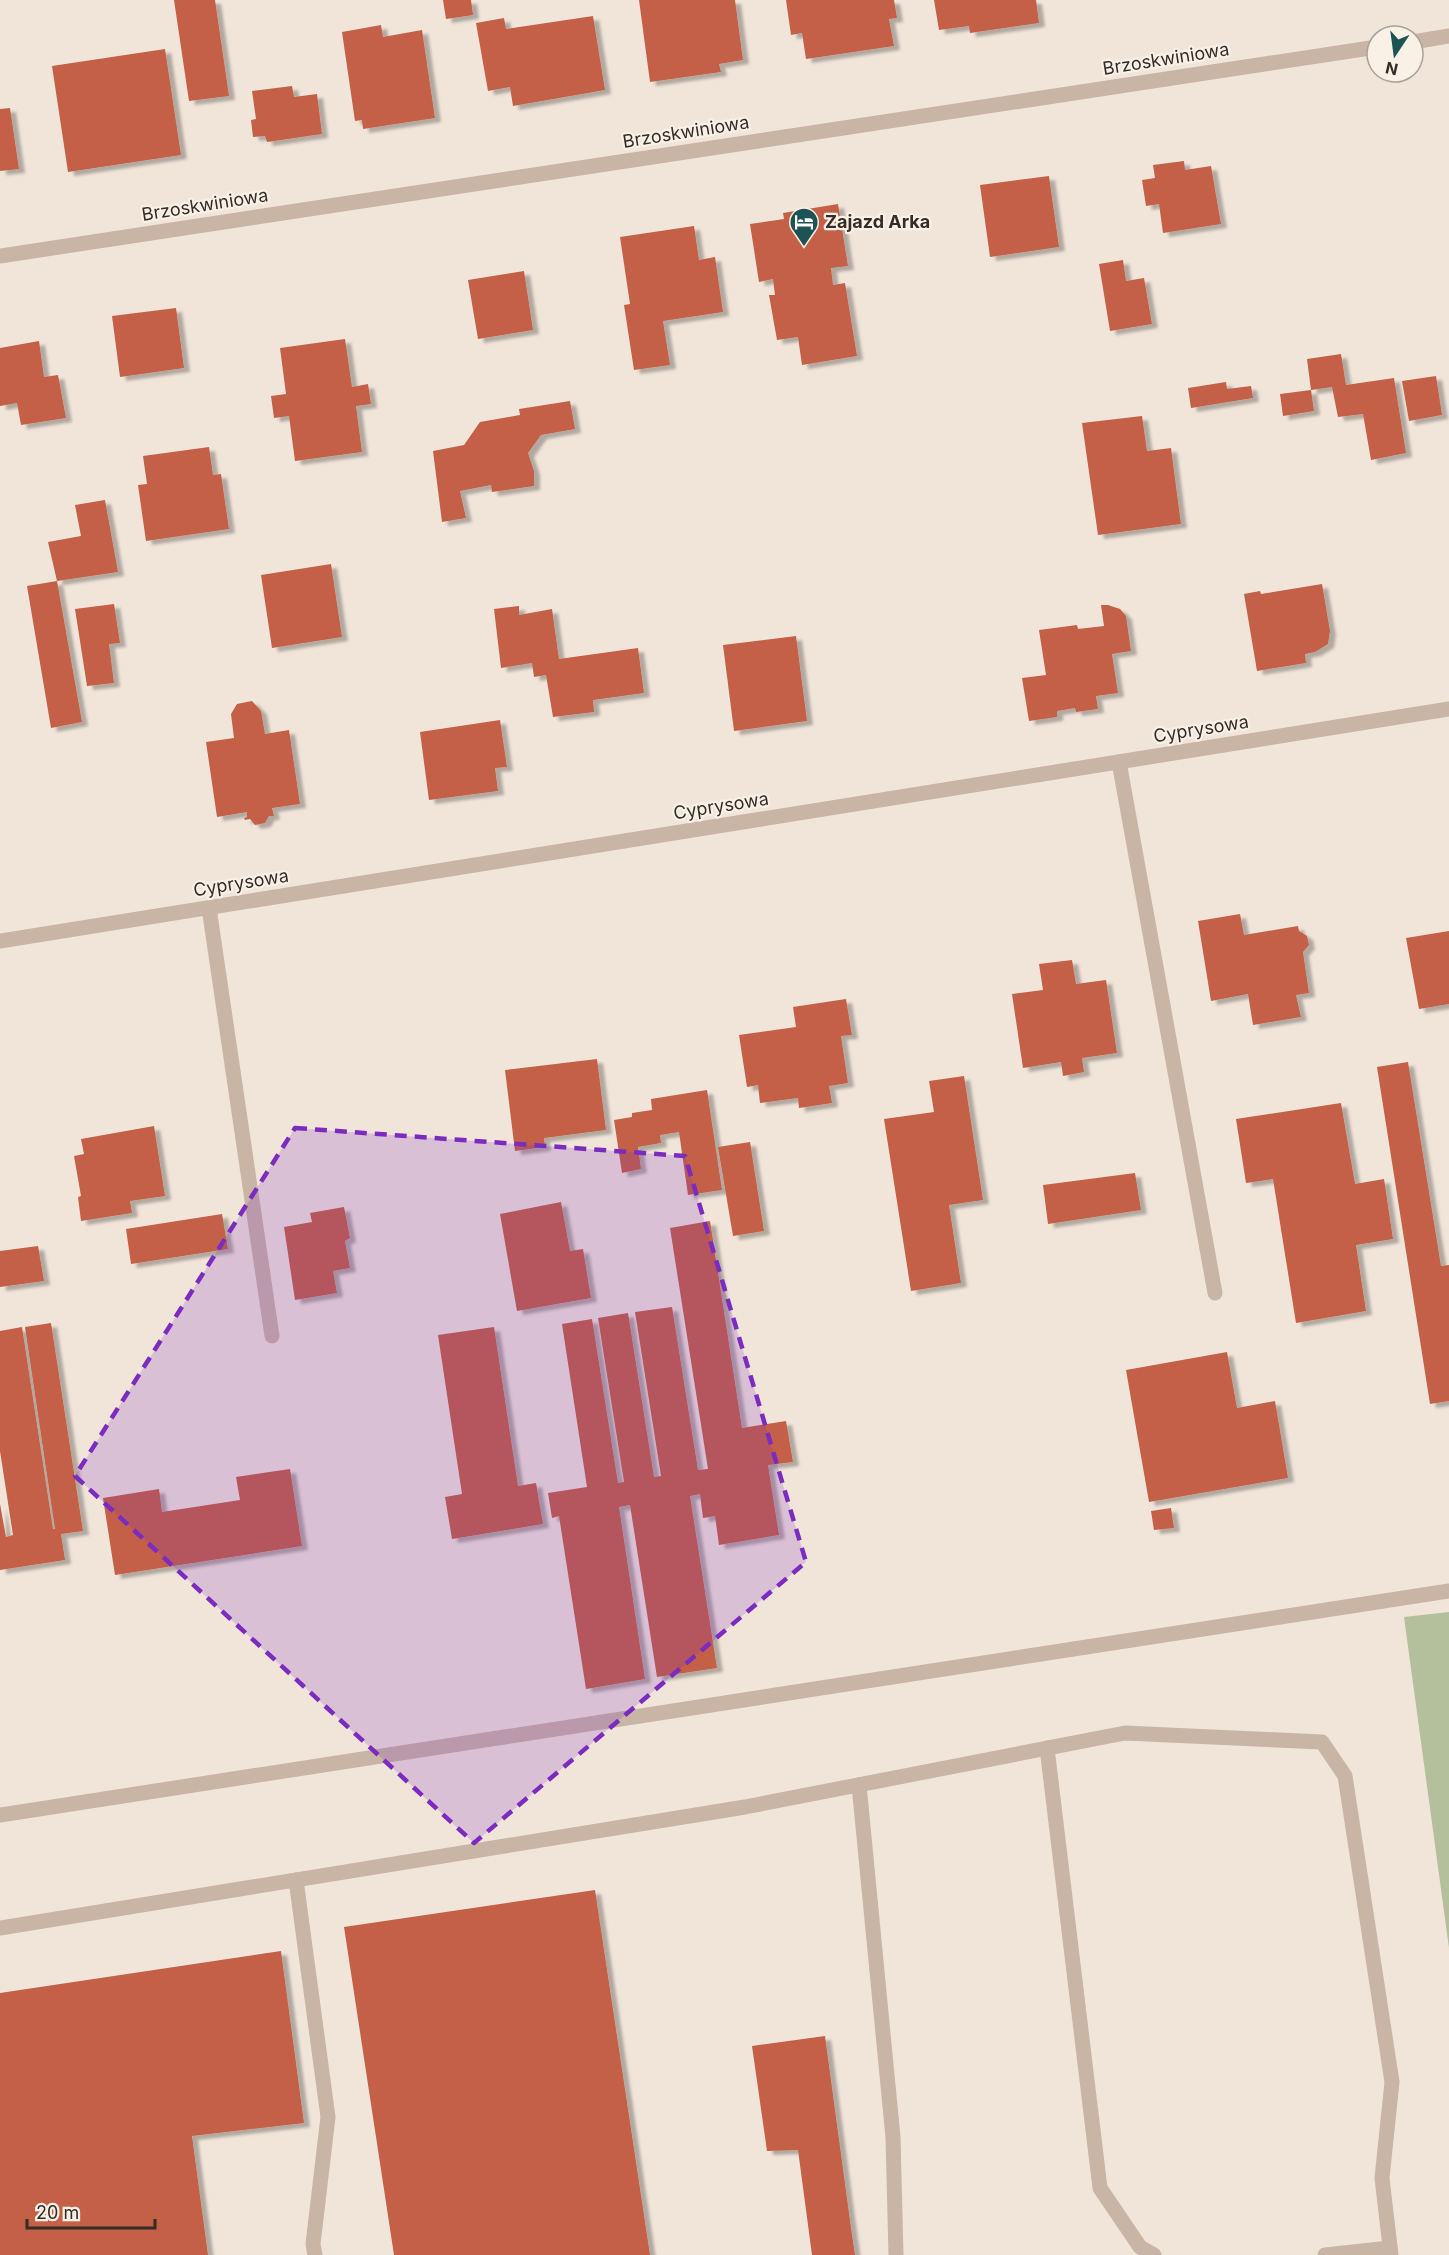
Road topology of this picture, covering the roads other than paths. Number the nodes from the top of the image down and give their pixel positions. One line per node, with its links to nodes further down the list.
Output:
1 (1449, 36): 2 (street)
2 (1425, 40)
3 (1365, 49): 4 (street, Brzoskwiniowa)
4 (0, 256)
5 (1449, 709): 6 (street, Cyprysowa)
6 (1119, 762): 7 (street, Cyprysowa); 9 (street)
7 (209, 908): 8 (street, Cyprysowa); 10 (street)
8 (0, 941)
9 (1215, 1293)
10 (272, 1336)
11 (1449, 1592): 14 (street)
12 (1047, 1748): 13 (street); 17 (street); 20 (street)
13 (859, 1785): 15 (street); 19 (street)
14 (0, 1815)
15 (296, 1880): 16 (street); 18 (street)
16 (0, 1928)
17 (1391, 2252): 21 (street)
18 (315, 2255)
19 (896, 2255)
20 (1154, 2255)
21 (1325, 2255)

